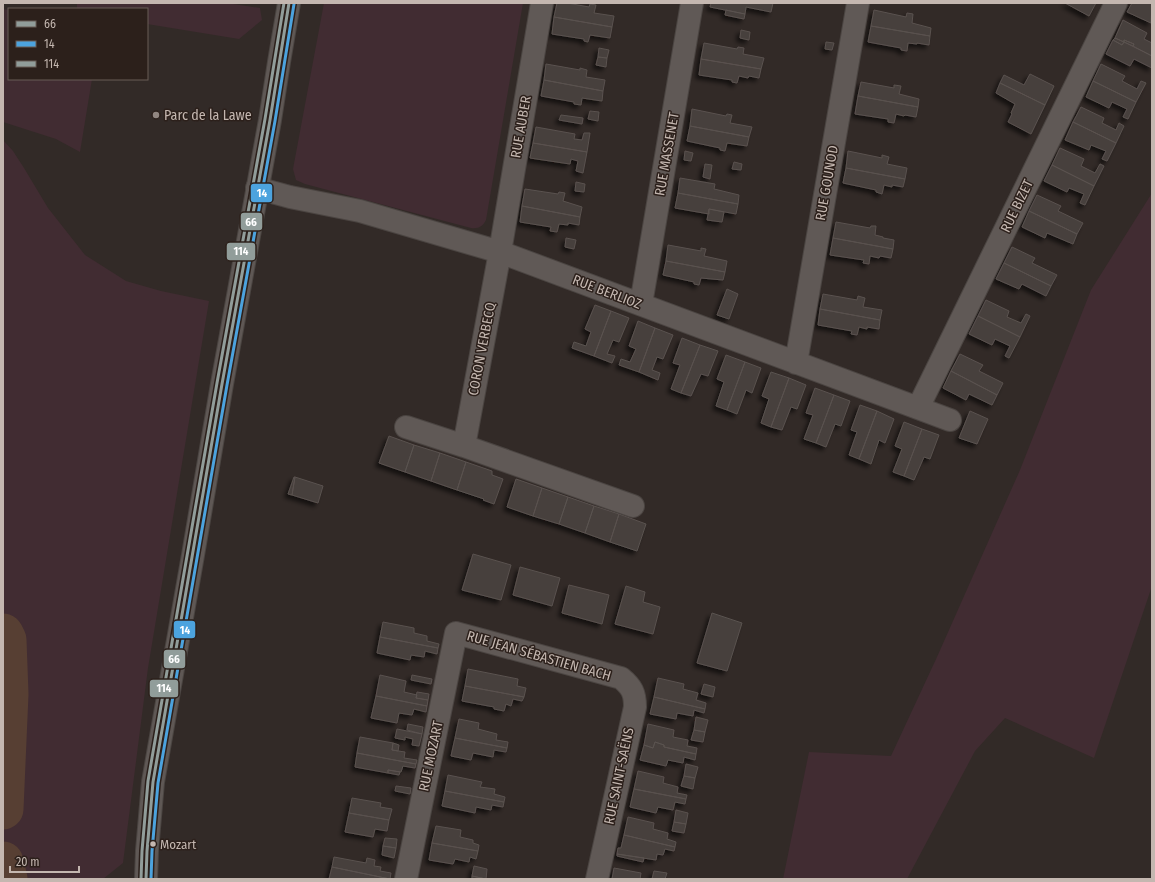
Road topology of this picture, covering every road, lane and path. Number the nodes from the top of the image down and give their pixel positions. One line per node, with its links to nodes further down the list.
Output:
1 (290, 3): 6 (main road)
2 (542, 3): 7 (street, RUE AUBER)
3 (692, 3): 8 (street, RUE MASSENET)
4 (858, 3): 9 (street, RUE GOUNOD)
5 (1116, 3): 10 (street, RUE BIZET)
6 (257, 188): 7 (street, RUE BERLIOZ); 17 (main road)
7 (500, 252): 8 (street, RUE BERLIOZ); 13 (street, CORON VERBECQ)
8 (641, 304): 9 (street, RUE BERLIOZ)
9 (796, 363): 10 (street, RUE BERLIOZ)
10 (918, 408): 11 (street, RUE BERLIOZ)
11 (950, 420)
12 (406, 427): 13 (street)
13 (464, 446): 14 (street)
14 (633, 506)
15 (456, 633): 16 (street, RUE JEAN SÉBASTIEN BACH); 18 (street, RUE MOZART)
16 (621, 678): 19 (street, RUE SAINT-SAËNS)
17 (146, 879)
18 (406, 879)
19 (597, 879)

